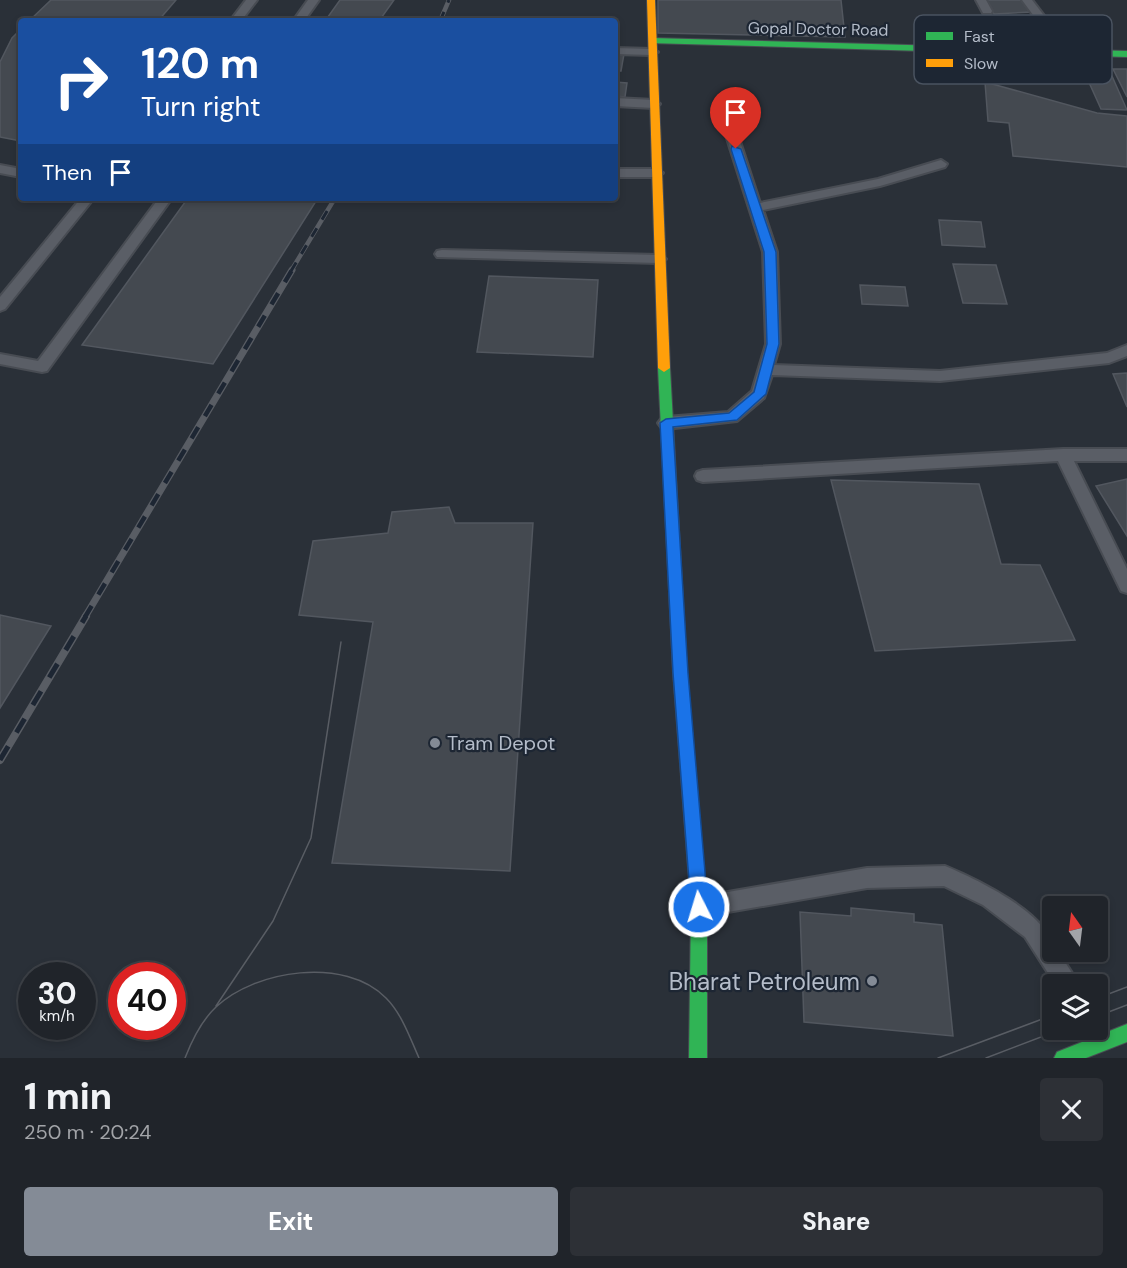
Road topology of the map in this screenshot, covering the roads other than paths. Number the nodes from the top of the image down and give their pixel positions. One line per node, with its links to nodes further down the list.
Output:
1 (252, 0): 8 (lane)
2 (314, 0): 9 (lane)
3 (651, 0): 10 (street)
4 (981, 0): 6 (lane)
5 (1027, 0): 7 (lane)
6 (987, 10)
7 (1038, 15)
8 (237, 18)
9 (300, 18)
10 (652, 47): 11 (street, Gopal Doctor Road); 12 (lane); 16 (street)
11 (914, 50)
12 (618, 51)
13 (1112, 54): 14 (street, Gopal Doctor Road)
14 (1127, 54)
15 (618, 102): 16 (lane)
16 (654, 104): 22 (street)
17 (730, 129): 25 (lane)
18 (941, 164): 25 (lane)
19 (0, 169): 20 (lane)
20 (18, 172)
21 (618, 173): 22 (lane)
22 (657, 174): 27 (street)
23 (86, 201): 28 (lane)
24 (164, 201): 30 (lane)
25 (755, 208): 31 (lane)
26 (442, 254): 27 (lane)
27 (659, 259): 32 (street)
28 (0, 306)
29 (1127, 350): 31 (lane)
30 (0, 359)
31 (766, 370): 32 (lane)
32 (666, 423): 37 (street)
33 (1063, 455): 34 (lane); 35 (lane); 36 (lane)
34 (1127, 455)
35 (703, 476)
36 (1127, 586)
37 (699, 907): 38 (lane); 42 (street)
38 (1061, 974)
39 (1127, 1033): 40 (street)
40 (1108, 1035)
41 (1094, 1040): 43 (street)
42 (698, 1058)
43 (1063, 1058)

